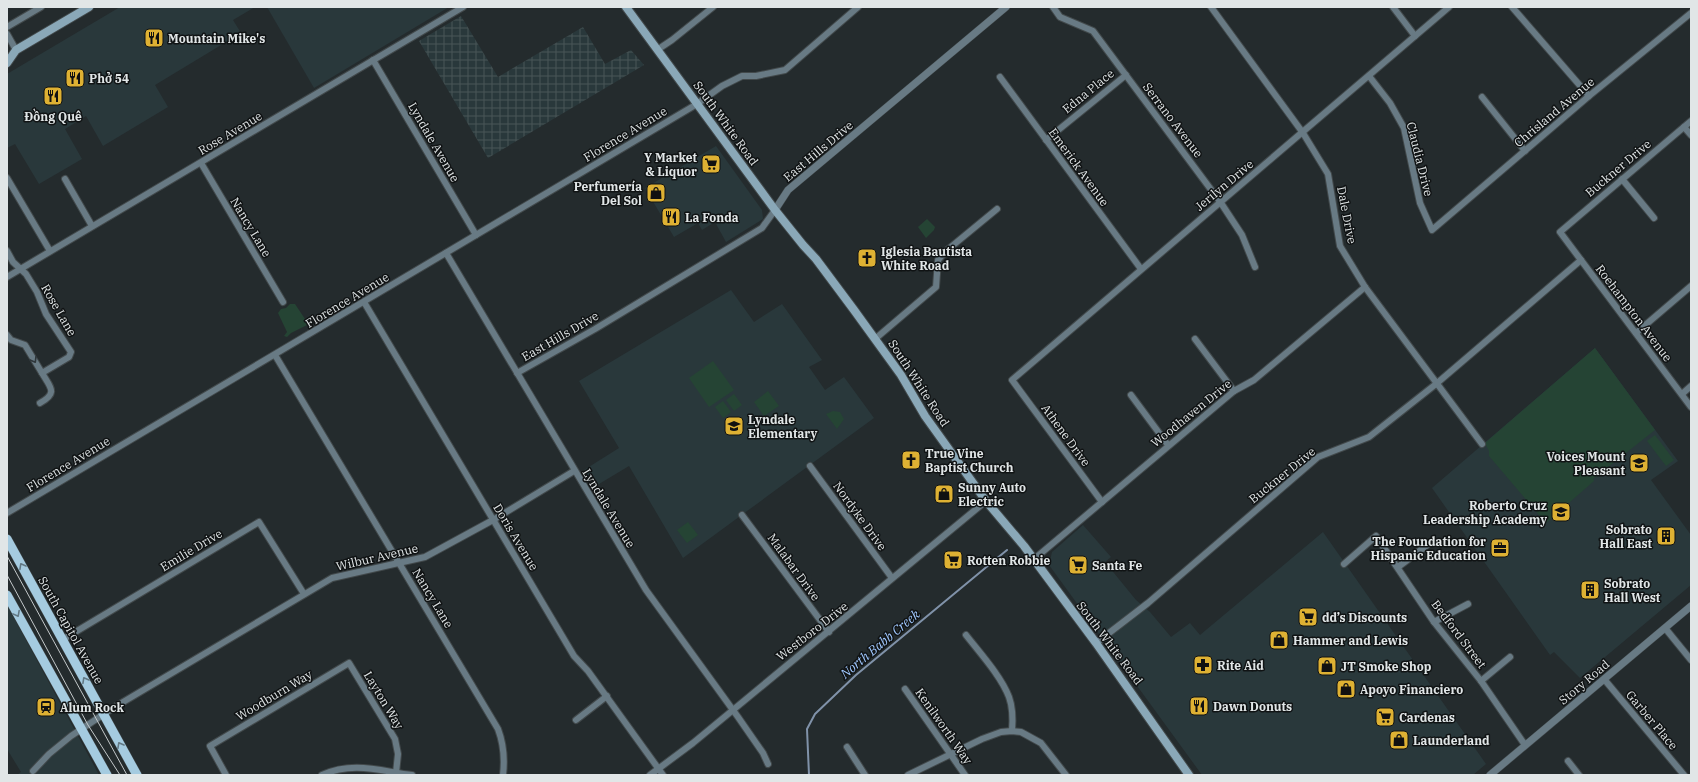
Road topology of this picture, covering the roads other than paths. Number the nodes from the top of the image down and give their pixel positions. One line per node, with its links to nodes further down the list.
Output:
1 (41, 7): 14 (street)
2 (89, 7): 17 (main road)
3 (463, 7): 20 (street, Rose Avenue)
4 (626, 7): 18 (main road, South White Road)
5 (713, 7): 18 (street)
6 (858, 7): 27 (street, Florence Avenue)
7 (1006, 7): 40 (street, East Hills Drive)
8 (1053, 7): 22 (street, Serrano Avenue)
9 (1211, 7): 30 (street, Dale Drive)
10 (1393, 7): 16 (street)
11 (1449, 7): 16 (street, Jerilyn Drive)
12 (1512, 7): 25 (street)
13 (1691, 13): 25 (street, Chrisland Avenue)
14 (7, 27)
15 (7, 34): 17 (street)
16 (1415, 36): 23 (street, Jerilyn Drive)
17 (16, 50): 19 (main road); 21 (main road)
18 (657, 50): 27 (main road, South White Road)
19 (7, 51)
20 (373, 60): 34 (street, Rose Avenue); 45 (street, Lyndale Avenue)
21 (7, 63)
22 (1126, 75): 32 (street, Edna Place); 38 (street, Serrano Avenue)
23 (1369, 76): 30 (street, Jerilyn Drive); 43 (street, Claudia Drive)
24 (1000, 77): 32 (street, Emerick Avenue)
25 (1590, 96): 33 (street, Chrisland Avenue)
26 (1482, 97): 33 (street)
27 (697, 104): 40 (main road, South White Road); 45 (street, Florence Avenue)
28 (1691, 121): 29 (street, Buckner Drive)
29 (1684, 127): 31 (street); 37 (street, Buckner Drive)
30 (1303, 133): 38 (street, Jerilyn Drive); 55 (street, Dale Drive)
31 (1691, 135)
32 (1046, 140): 52 (street, Emerick Avenue)
33 (1525, 151): 43 (street, Chrisland Avenue)
34 (201, 163): 42 (street, Rose Avenue); 56 (street, Nancy Lane)
35 (7, 178): 47 (street)
36 (65, 179): 42 (street)
37 (1622, 179): 41 (street); 44 (street, Buckner Drive)
38 (1220, 203): 50 (street, Serrano Avenue); 52 (street, Jerilyn Drive)
39 (997, 209): 60 (street)
40 (775, 210): 60 (main road, South White Road); 64 (street, East Hills Drive)
41 (1654, 218)
42 (92, 226): 47 (street, Rose Avenue)
43 (1432, 230)
44 (1560, 232): 49 (street, Roehampton Avenue)
45 (476, 235): 48 (street, Florence Avenue)
46 (7, 251): 51 (street)
47 (50, 251): 51 (street, Rose Avenue)
48 (446, 253): 57 (street, Florence Avenue); 64 (street, Lyndale Avenue)
49 (1581, 260): 58 (street, Roehampton Avenue); 66 (street, Buckner Drive)
50 (1255, 267)
51 (21, 269): 53 (street, Rose Avenue); 63 (street, Rose Lane)
52 (1141, 269): 65 (street, Jerilyn Drive)
53 (7, 277)
54 (1691, 286): 58 (street)
55 (1365, 287): 66 (street, Dale Drive); 68 (street, Woodhaven Drive)
56 (283, 302)
57 (364, 302): 62 (street, Florence Avenue); 81 (street, Doris Avenue)
58 (1636, 333): 69 (street, Roehampton Avenue)
59 (7, 335): 63 (street, one-way to 63)
60 (875, 339): 77 (main road, South White Road)
61 (1196, 339): 68 (street)
62 (275, 355): 79 (street, Florence Avenue); 85 (street, Nancy Lane)
63 (42, 373): 71 (street)
64 (517, 373): 76 (street, Lyndale Avenue)
65 (1012, 380): 78 (street, Athene Drive)
66 (1436, 384): 73 (street, Dale Drive); 98 (street, Buckner Drive)
67 (1691, 386): 69 (street)
68 (1234, 391): 74 (street, Woodhaven Drive)
69 (1682, 394): 72 (street, Roehampton Avenue)
70 (1131, 395): 74 (street)
71 (40, 403)
72 (1691, 407)
73 (1482, 444)
74 (1168, 445): 78 (street, Woodhaven Drive)
75 (810, 466): 88 (street, Nordyke Drive)
76 (574, 471): 81 (street, Wilbur Avenue); 106 (street, Lyndale Avenue)
77 (986, 501): 84 (main road, South White Road); 88 (street, Westboro Drive)
78 (1102, 502): 84 (street, Woodhaven Drive)
79 (7, 513)
80 (742, 515): 95 (street, Malabar Drive)
81 (493, 520): 85 (street, Wilbur Avenue); 105 (street, Doris Avenue)
82 (7, 539): 97 (main road, South Capitol Avenue, one-way to 82)
83 (1426, 546): 87 (street)
84 (1033, 560): 98 (main road, South White Road)
85 (400, 563): 89 (street, Wilbur Avenue); 124 (street, Nancy Lane)
86 (1344, 564): 87 (street, Bedford Street)
87 (1398, 567): 93 (street, Bedford Street)
88 (892, 578): 95 (street, Westboro Drive)
89 (304, 594): 97 (street, Emilie Drive); 107 (street, Wilbur Avenue)
90 (7, 595): 109 (main road, one-way to 109)
91 (1468, 604): 93 (street)
92 (1691, 606): 94 (street, Story Road)
93 (1434, 622): 103 (street, Bedford Street)
94 (1665, 628): 100 (street); 102 (street, Story Road)
95 (829, 632): 106 (street, Westboro Drive)
96 (966, 635): 110 (street)
97 (62, 640): 107 (main road, South Capitol Avenue, one-way to 97)
98 (1096, 643): 131 (main road, South White Road)
99 (1510, 657): 103 (street)
100 (1691, 660)
101 (349, 663): 118 (street, Layton Way); 121 (street, Woodburn Way)
102 (1604, 679): 111 (street, Story Road); 134 (street, Garber Place)
103 (1481, 681): 111 (street, Bedford Street)
104 (905, 689): 113 (street, Kenilworth Way)
105 (607, 696): 108 (street); 116 (street, Doris Avenue)
106 (732, 710): 115 (street, Lyndale Avenue); 116 (street, Westboro Drive)
107 (103, 714): 109 (street, Wilbur Avenue); 120 (main road, South Capitol Avenue, one-way to 107)
108 (576, 720)
109 (80, 730): 117 (street, Wilbur Avenue); 119 (main road)
110 (1012, 731): 113 (street); 130 (street)
111 (1525, 745): 132 (street, Story Road)
112 (848, 747): 127 (street)
113 (950, 755): 128 (street); 129 (street, Kenilworth Way)
114 (1568, 761): 133 (street)
115 (768, 764)
116 (659, 769): 125 (street, Westboro Drive); 126 (street, Doris Avenue)
117 (33, 771)
118 (396, 773): 122 (street); 123 (street)
119 (107, 775)
120 (137, 775)
121 (226, 775)
122 (322, 775)
123 (412, 775)
124 (503, 775)
125 (650, 775)
126 (663, 775)
127 (866, 775)
128 (908, 775)
129 (965, 775)
130 (1066, 775)
131 (1189, 775)
132 (1490, 775)
133 (1579, 775)
134 (1684, 775)

